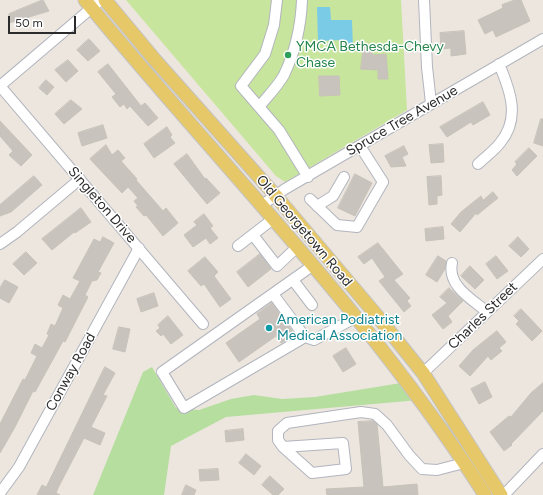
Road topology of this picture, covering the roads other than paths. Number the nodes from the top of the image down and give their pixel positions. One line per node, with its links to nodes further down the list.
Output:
1 (105, 0): 16 (main road, Old Georgetown Road)
2 (277, 0): 10 (street)
3 (302, 0): 10 (street)
4 (424, 0): 9 (street)
5 (92, 3): 8 (street); 17 (main road, Old Georgetown Road)
6 (543, 39): 7 (street, Spruce Tree Avenue)
7 (500, 64): 9 (street, Spruce Tree Avenue); 12 (street)
8 (0, 86): 15 (street, Singleton Drive)
9 (431, 103): 11 (street, Spruce Tree Avenue)
10 (259, 107): 13 (street)
11 (360, 146): 13 (street, Spruce Tree Avenue); 14 (street)
12 (478, 164)
13 (308, 177): 16 (street, Spruce Tree Avenue)
14 (344, 177)
15 (80, 179): 20 (street); 23 (street, Singleton Drive)
16 (275, 196): 17 (street, Spruce Tree Avenue); 34 (main road, Old Georgetown Road)
17 (262, 205): 18 (main road, Old Georgetown Road)
18 (273, 219): 19 (street); 22 (main road, Old Georgetown Road)
19 (253, 235): 21 (street); 22 (street)
20 (0, 244)
21 (238, 246)
22 (297, 247): 26 (main road, Old Georgetown Road)
23 (139, 248): 32 (street, Singleton Drive); 38 (street, Conway Road)
24 (543, 259): 30 (street, Charles Street)
25 (452, 263): 30 (street)
26 (312, 266): 27 (street); 31 (main road, Old Georgetown Road)
27 (293, 280): 28 (street); 29 (street)
28 (273, 294): 33 (street); 33 (street)
29 (312, 305)
30 (487, 312): 34 (street, Charles Street)
31 (354, 315): 33 (street); 37 (main road, Old Georgetown Road)
32 (203, 324)
33 (305, 337)
34 (423, 373): 40 (main road, Old Georgetown Road)
35 (283, 447): 35 (street); 37 (street)
36 (543, 454): 40 (street)
37 (464, 463): 39 (main road, Old Georgetown Road)
38 (0, 493)
39 (484, 495)
40 (502, 495)

